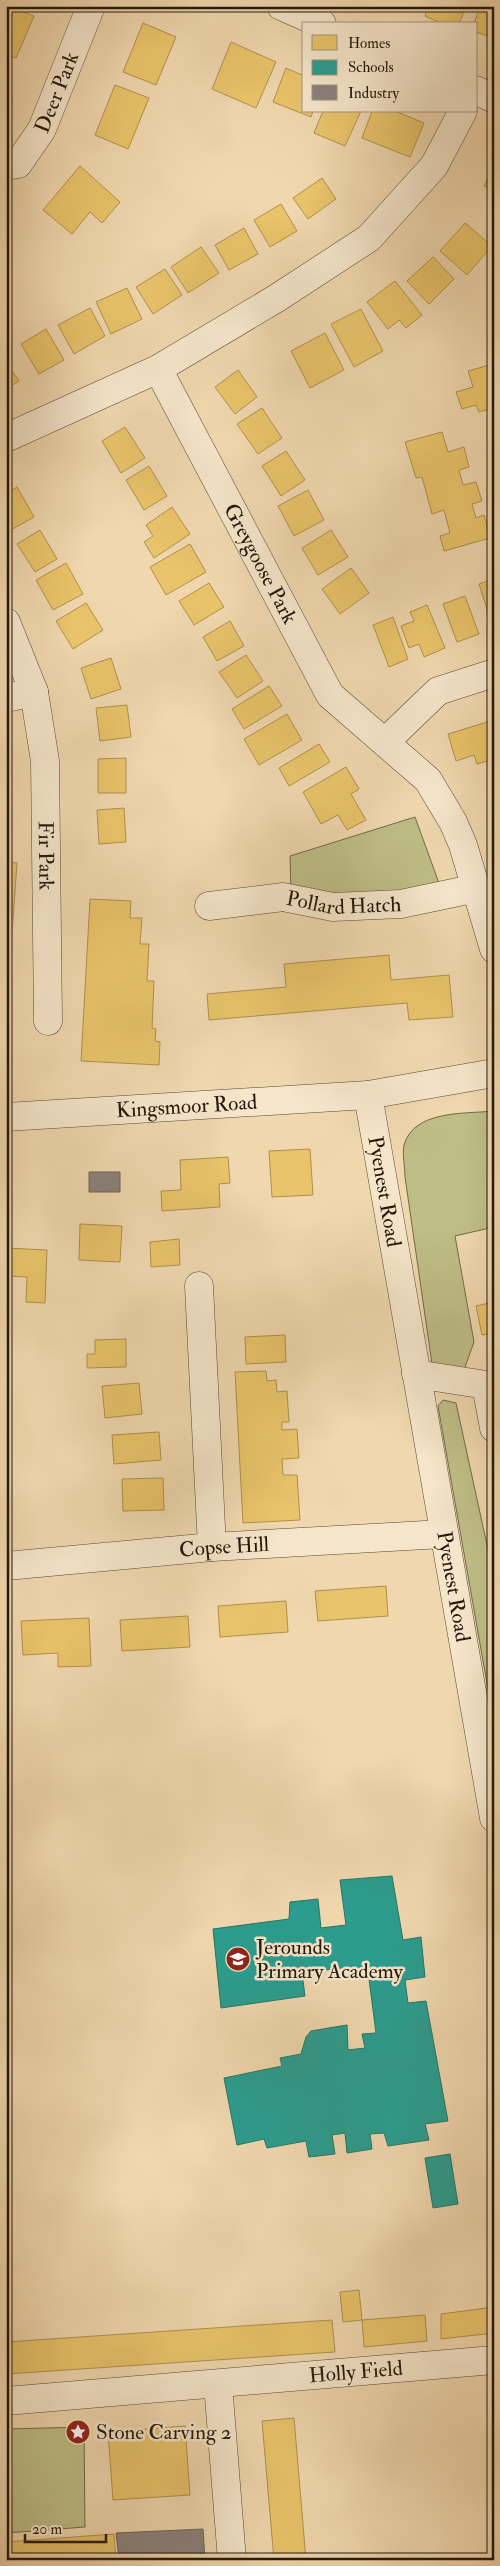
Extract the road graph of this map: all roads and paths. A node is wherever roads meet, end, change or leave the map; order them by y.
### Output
1 (91, 6) edge
2 (281, 6) edge
3 (317, 22) edge
4 (478, 91) edge
5 (494, 98) edge
6 (462, 112) edge
7 (6, 166) edge
8 (158, 369) junction
9 (6, 438) edge
10 (6, 622) edge
11 (494, 673) edge
12 (34, 692) junction
13 (6, 698) edge
14 (384, 742) junction
15 (477, 888) junction
16 (209, 906) dead end
17 (494, 949) edge
18 (48, 1021) dead end
19 (494, 1073) edge
20 (368, 1095) junction
21 (6, 1117) edge
22 (199, 1286) dead end
23 (416, 1374) junction
24 (494, 1428) edge
25 (443, 1534) junction
26 (212, 1547) junction
27 (6, 1566) edge
28 (493, 1805) edge
29 (494, 2360) edge
30 (218, 2384) junction
31 (6, 2401) edge
32 (232, 2560) edge

1 - 7 street, Deer Park
2 - 3 street
4 - 5 street
6 - 8 street
8 - 9 street
8 - 14 street, Greygoose Park
10 - 12 street, Fir Park
11 - 14 street
12 - 13 street
12 - 18 street, Fir Park
14 - 15 street, Greygoose Park
15 - 16 street, Pollard Hatch
15 - 17 street, Greygoose Park
19 - 20 street, Kingsmoor Road
20 - 21 street, Kingsmoor Road
20 - 23 street, Pyenest Road
22 - 26 street
23 - 24 street
23 - 25 street, Pyenest Road
25 - 26 street, Copse Hill
25 - 28 street, Pyenest Road
26 - 27 street, Copse Hill
29 - 30 street, Holly Field
30 - 31 street, Holly Field
30 - 32 street

